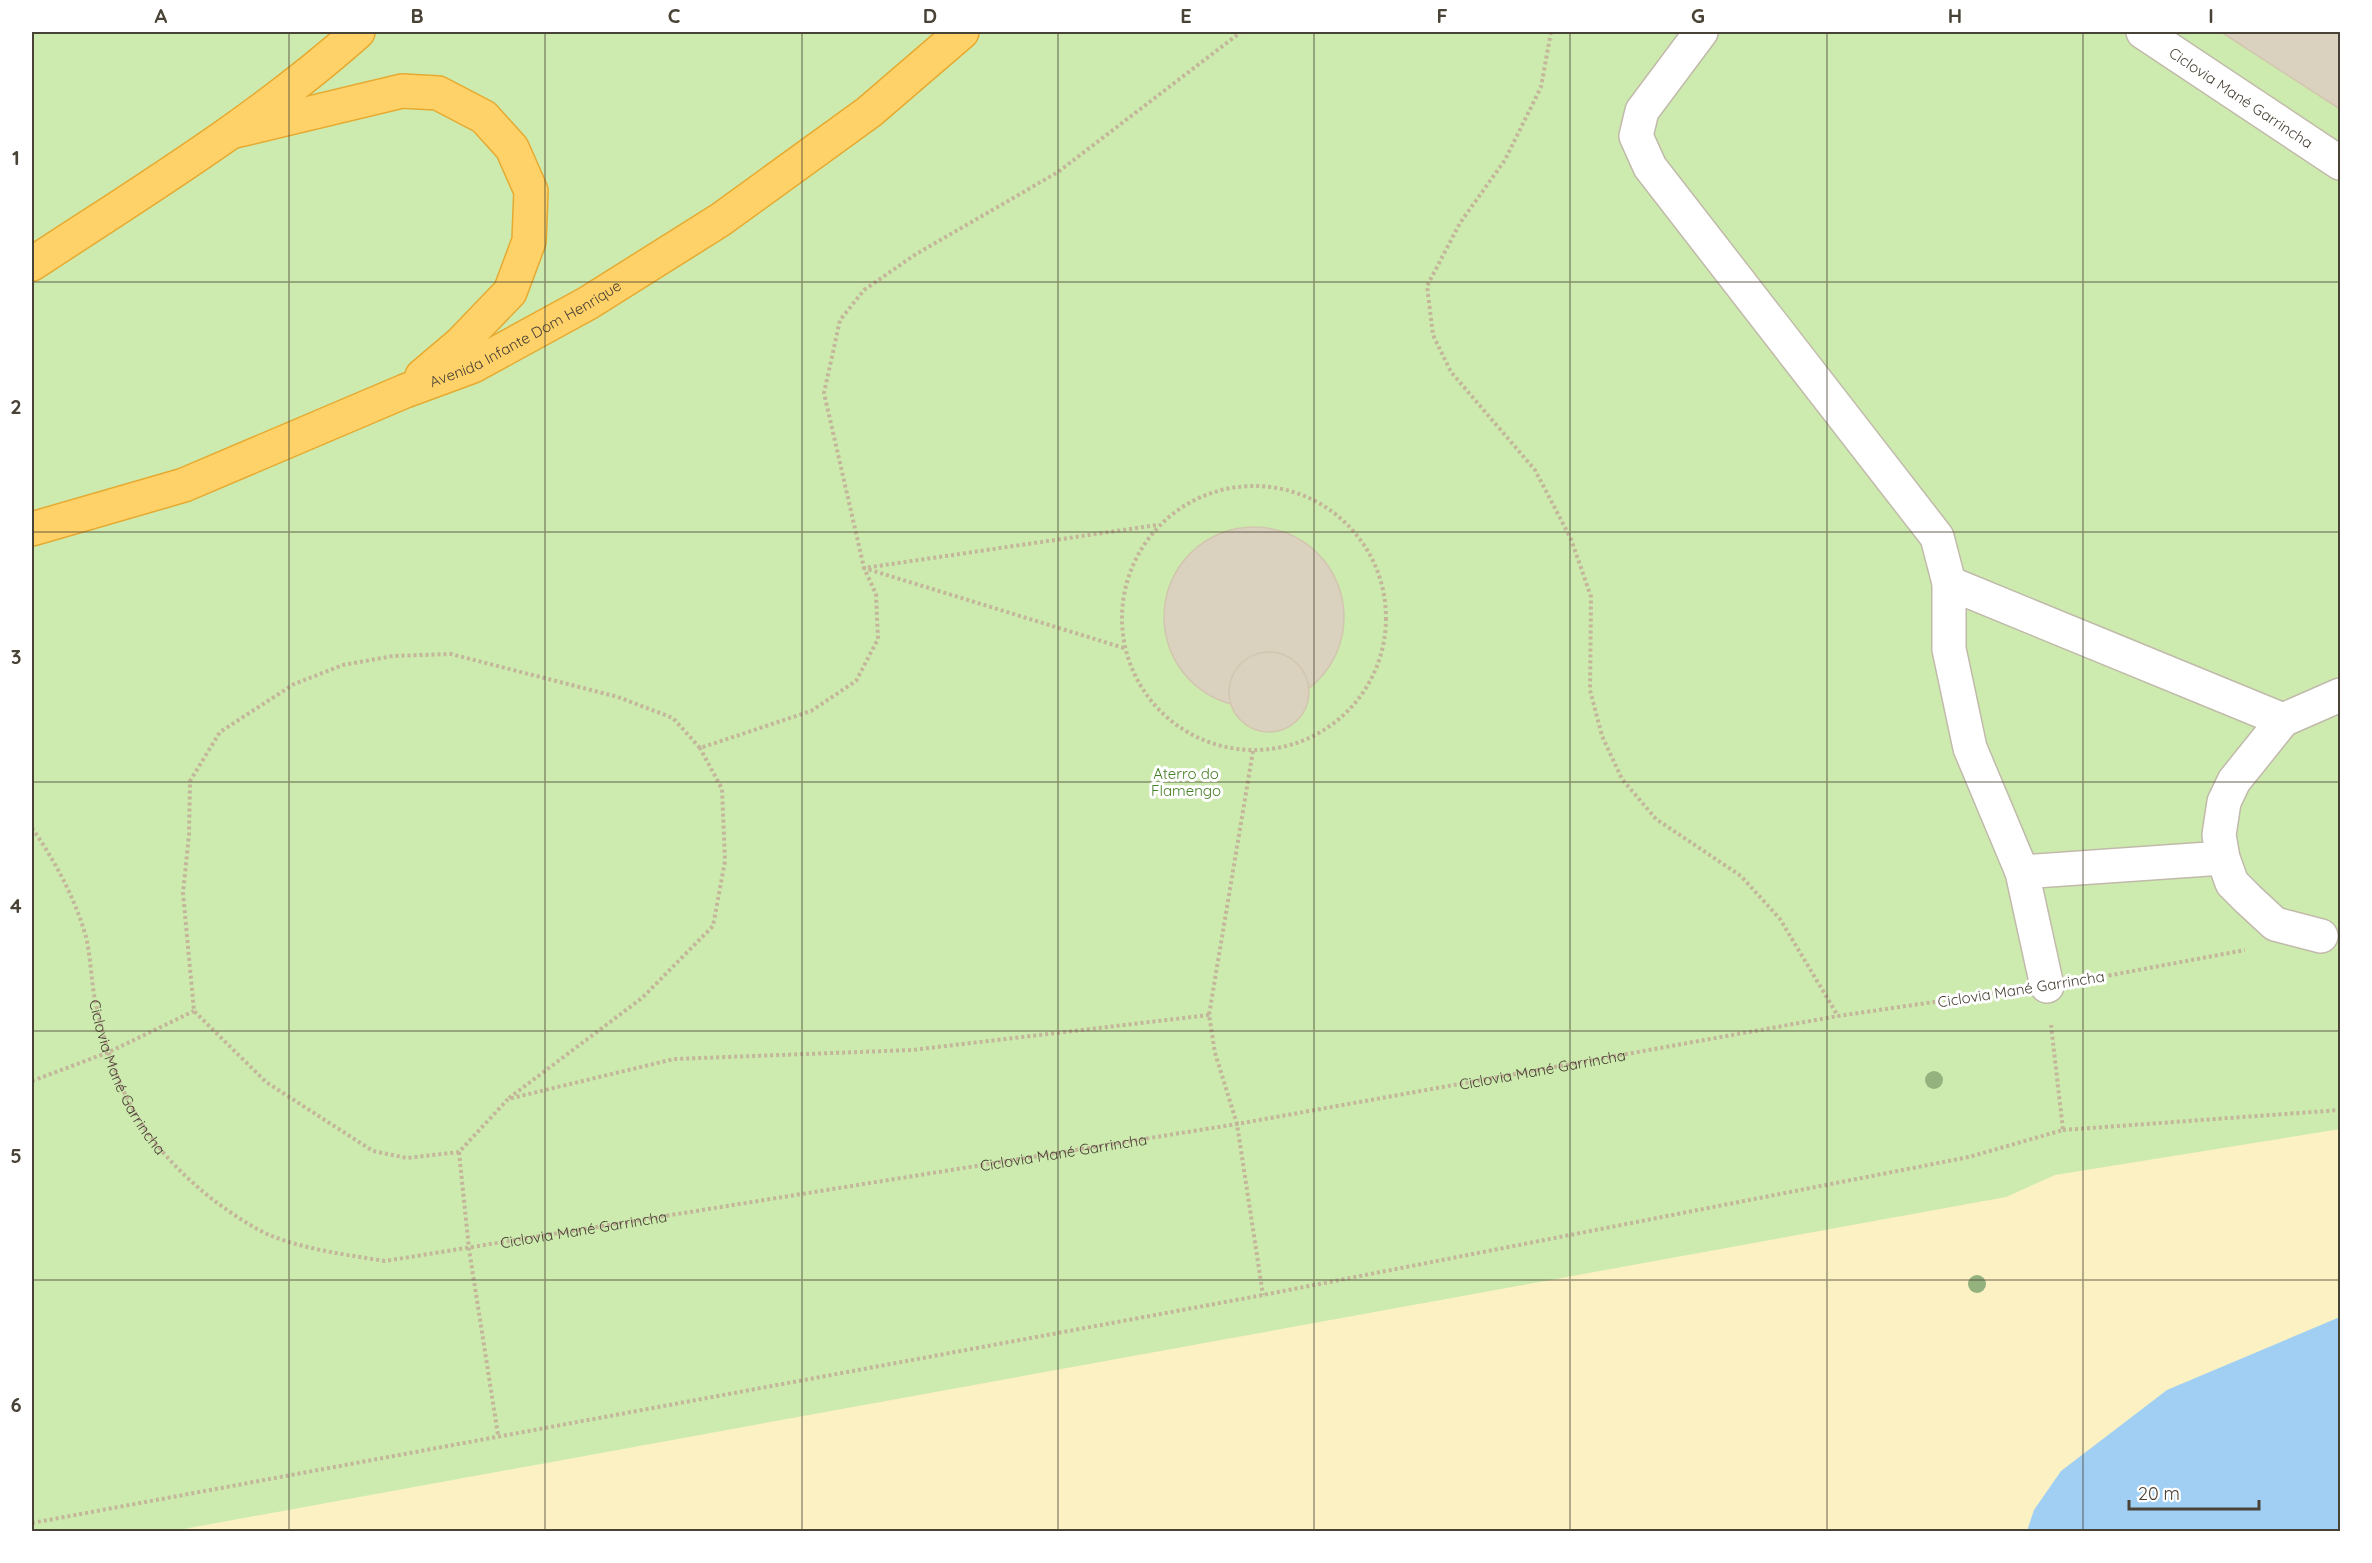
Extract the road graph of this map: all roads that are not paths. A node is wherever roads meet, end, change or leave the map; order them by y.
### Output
1 (358, 32) edge
2 (962, 32) edge
3 (1701, 32) edge
4 (2143, 32) edge
5 (235, 130) junction
6 (2340, 163) edge
7 (32, 264) edge
8 (405, 391) junction
9 (32, 529) edge
10 (1949, 583) junction
11 (2340, 696) edge
12 (2283, 720) junction
13 (2223, 858) junction
14 (2022, 872) junction
15 (2321, 936) dead end
16 (2047, 986) road end

1 - 5 highway
2 - 8 highway, Avenida Infante Dom Henrique
3 - 10 lane
4 - 6 lane, Ciclovia Mané Garrincha
5 - 7 highway
5 - 8 highway
8 - 9 highway, Avenida Infante Dom Henrique
10 - 12 lane
10 - 14 lane
11 - 12 lane
12 - 13 lane
13 - 14 lane
13 - 15 lane
14 - 16 lane

